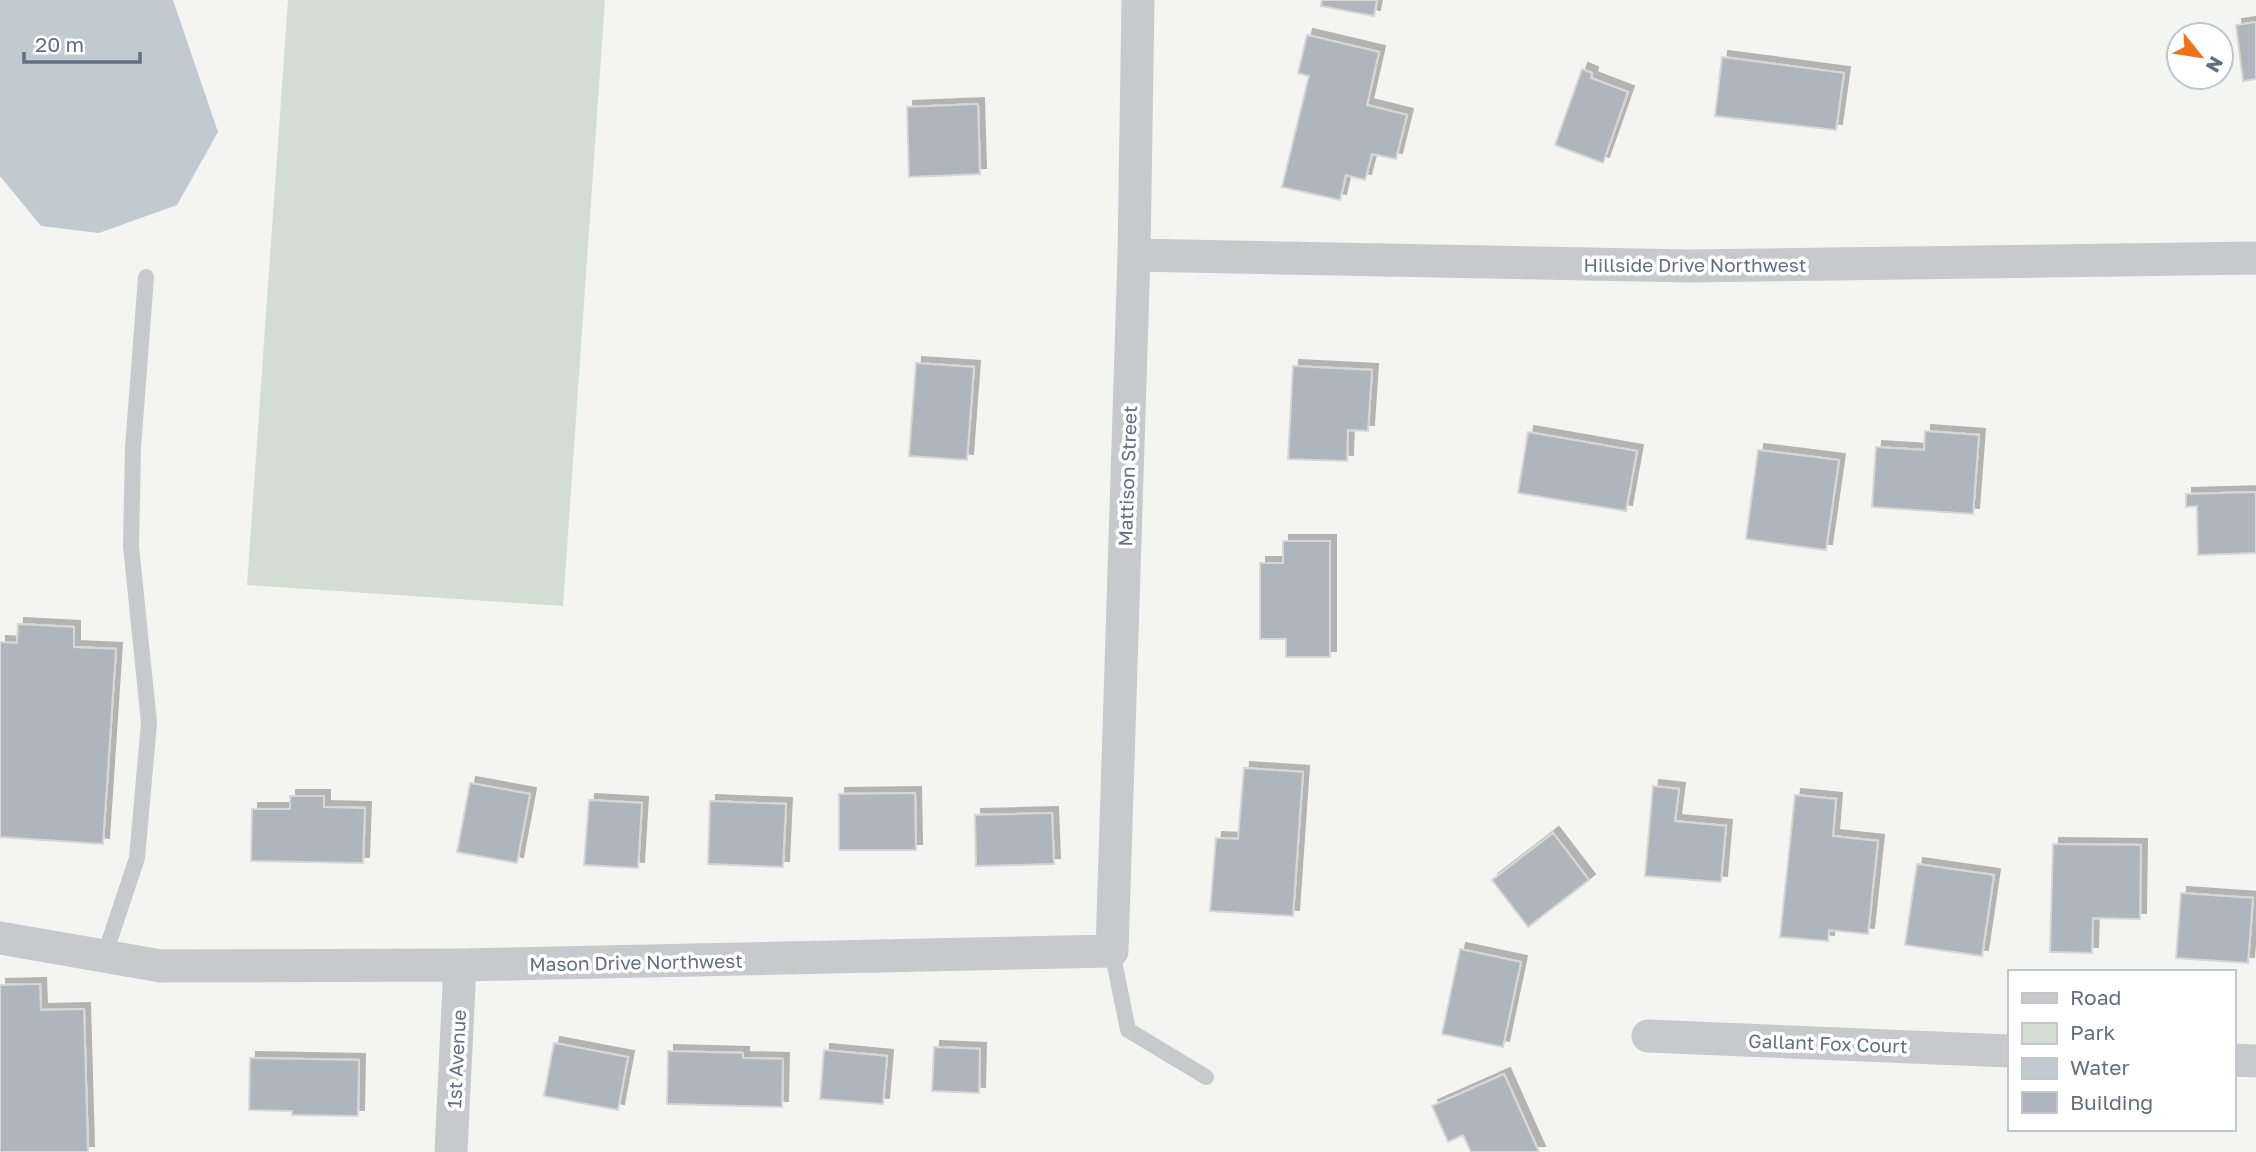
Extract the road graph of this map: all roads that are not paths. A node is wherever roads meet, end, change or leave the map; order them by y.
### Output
1 (1138, 0) edge
2 (1134, 255) junction
3 (2256, 258) edge
4 (146, 277) dead end
5 (29, 943) edge
6 (1112, 951) junction
7 (104, 957) junction
8 (460, 965) junction
9 (1648, 1036) dead end
10 (2008, 1051) edge
11 (2235, 1060) edge
12 (2256, 1061) edge
13 (1206, 1077) dead end
14 (451, 1152) edge

1 - 2 street, Mattison Street
2 - 3 street, Hillside Drive Northwest
2 - 6 street, Mattison Street
4 - 7 lane
5 - 7 street, Mason Drive Northwest
6 - 8 street, Mason Drive Northwest
6 - 13 lane
7 - 8 street, Mason Drive Northwest
8 - 14 street, 1st Avenue
9 - 10 street, Gallant Fox Court
11 - 12 street

